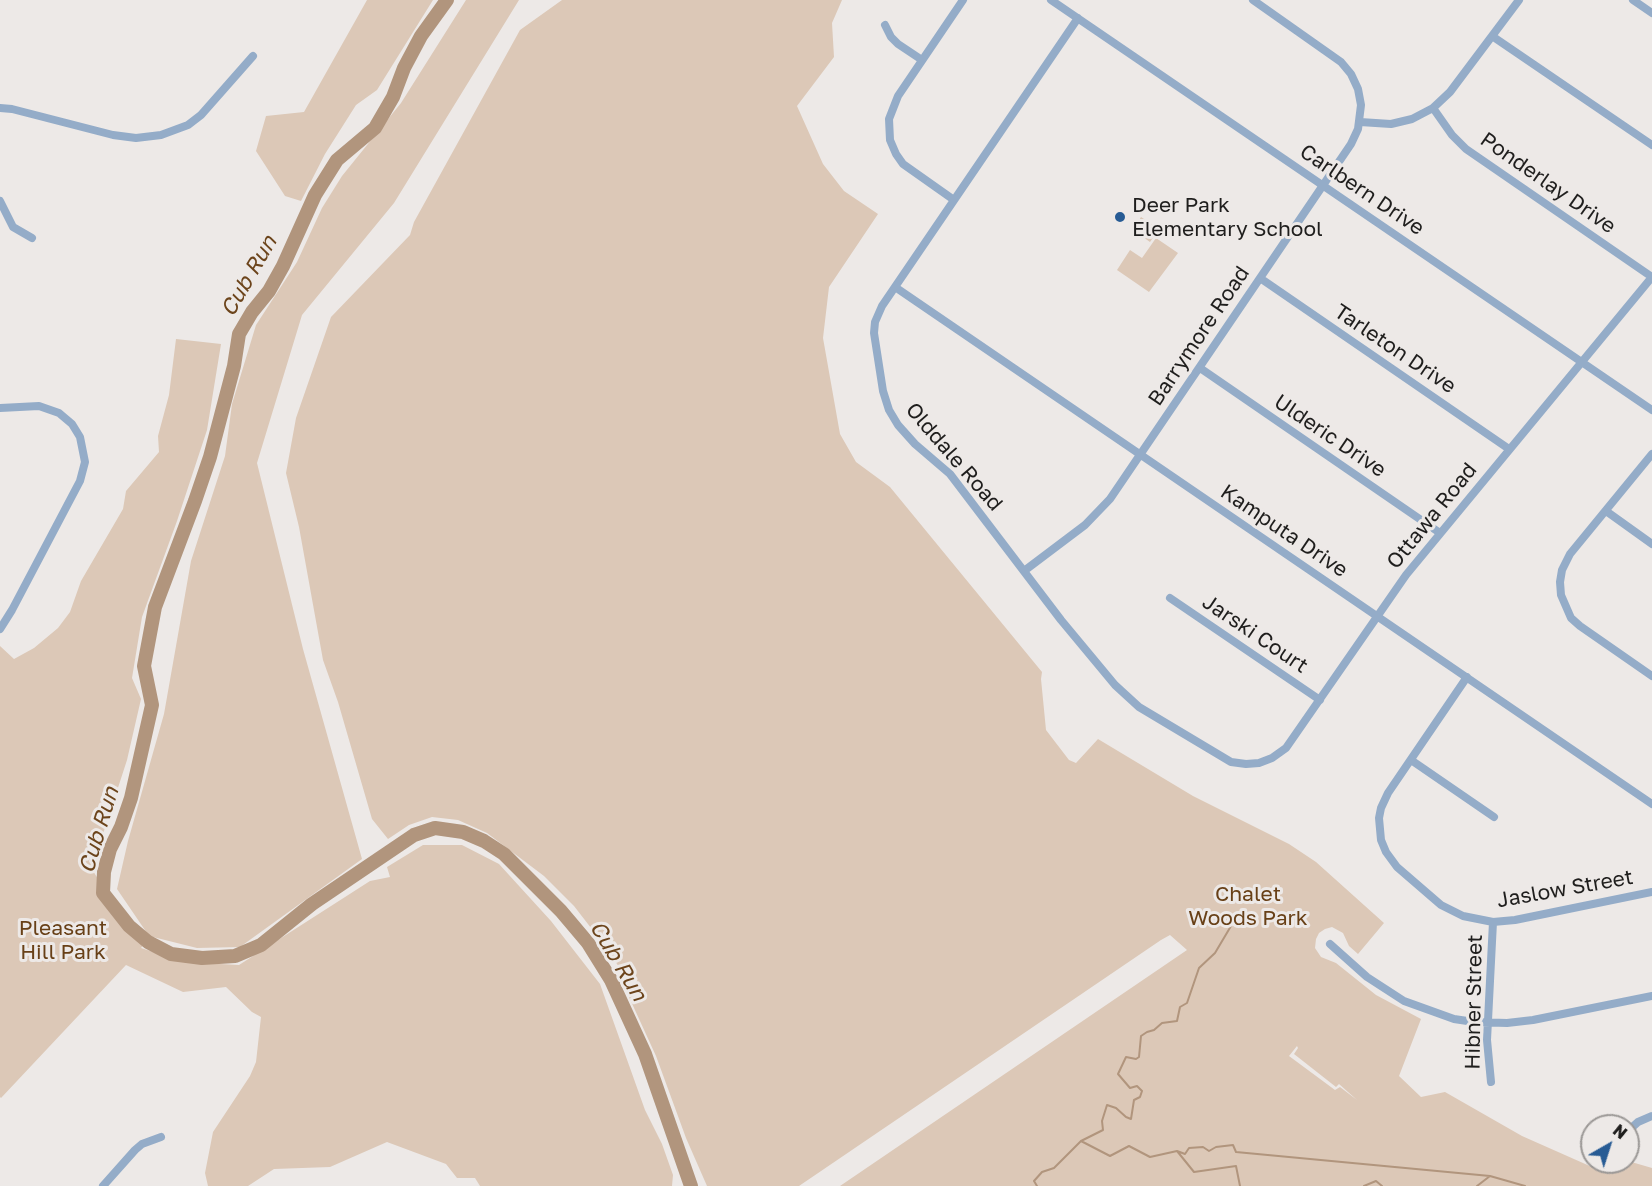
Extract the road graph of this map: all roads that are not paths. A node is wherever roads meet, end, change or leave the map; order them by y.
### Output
1 (963, 0) edge
2 (1051, 0) edge
3 (1253, 0) edge
4 (1519, 0) edge
5 (1633, 0) edge
6 (1652, 13) edge
7 (1078, 18) junction
8 (885, 25) dead end
9 (1492, 36) junction
10 (253, 56) dead end
11 (922, 60) junction
12 (0, 108) edge
13 (1433, 108) junction
14 (1360, 122) junction
15 (1652, 145) edge
16 (1323, 186) junction
17 (954, 200) junction
18 (0, 201) edge
19 (32, 238) dead end
20 (1652, 277) edge
21 (1260, 278) junction
22 (895, 287) junction
23 (1582, 362) junction
24 (1200, 368) junction
25 (0, 408) edge
26 (1652, 410) edge
27 (1509, 449) junction
28 (1652, 454) edge
29 (1140, 455) junction
30 (1606, 511) junction
31 (1440, 533) junction
32 (1652, 544) edge
33 (1024, 571) junction
34 (1170, 598) dead end
35 (1377, 616) junction
36 (0, 629) edge
37 (1652, 676) edge
38 (1467, 677) junction
39 (1320, 700) junction
40 (1411, 760) junction
41 (1239, 764) joint
42 (1652, 804) edge
43 (1494, 817) dead end
44 (1652, 892) edge
45 (1493, 922) junction
46 (1330, 944) dead end
47 (1652, 996) edge
48 (1488, 1023) junction
49 (1491, 1082) dead end
50 (160, 1137) dead end
51 (103, 1186) edge

1 - 11 street
2 - 7 street, Carlbern Drive
3 - 14 street, Barrymore Road
4 - 9 street
5 - 6 street
7 - 16 street, Carlbern Drive
7 - 17 street, Olddale Road
8 - 11 street
9 - 13 street
9 - 15 street
10 - 12 street
11 - 17 street
13 - 14 street
13 - 20 street, Ponderlay Drive
14 - 16 street, Barrymore Road
16 - 21 street, Barrymore Road
16 - 23 street, Carlbern Drive
17 - 22 street, Olddale Road
18 - 19 street
20 - 23 street, Ottawa Road
21 - 24 street, Barrymore Road
21 - 27 street, Tarleton Drive
22 - 29 street, Kamputa Drive
22 - 33 street, Olddale Road
23 - 26 street, Carlbern Drive
23 - 27 street, Ottawa Road
24 - 29 street, Barrymore Road
24 - 31 street, Ulderic Drive
25 - 36 street
27 - 31 street, Ottawa Road
28 - 30 street
29 - 33 street, Barrymore Road
29 - 35 street, Kamputa Drive
30 - 32 street
30 - 37 street
31 - 35 street, Ottawa Road
33 - 41 street, Olddale Road
34 - 39 street, Jarski Court
35 - 38 street, Kamputa Drive
35 - 39 street, Ottawa Road
38 - 40 street, Jaslow Street
38 - 42 street, Kamputa Drive
39 - 41 street, Ottawa Road
40 - 43 street
40 - 45 street, Jaslow Street
44 - 45 street, Jaslow Street
45 - 48 street, Hibner Street
46 - 48 street
47 - 48 street
48 - 49 street, Hibner Street
50 - 51 street

